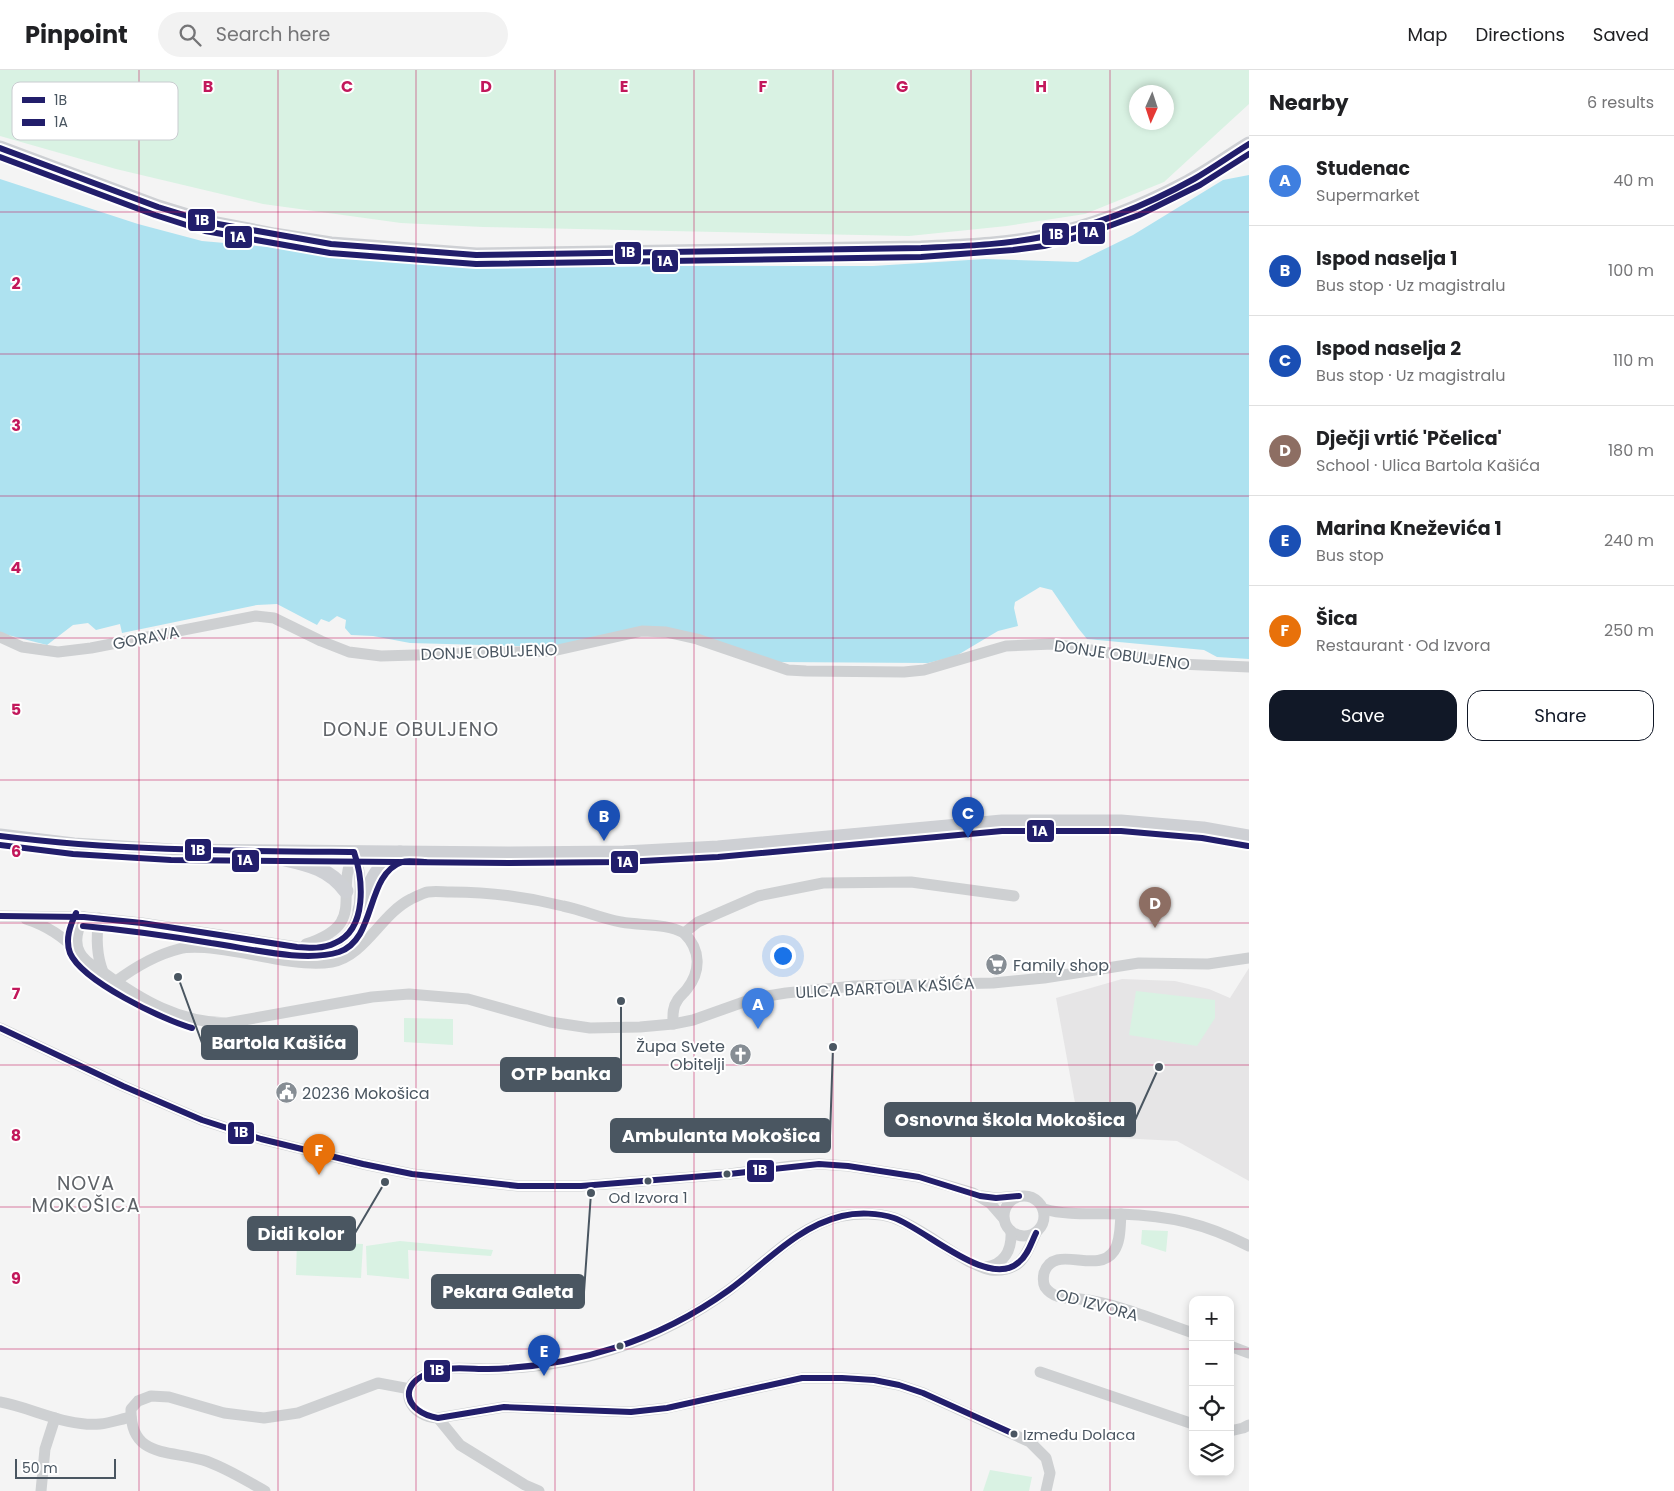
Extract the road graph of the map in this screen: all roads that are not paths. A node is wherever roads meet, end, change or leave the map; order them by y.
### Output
1 (1249, 144) edge
2 (0, 148) edge
3 (292, 627) joint
4 (0, 637) edge
5 (1249, 667) edge
6 (0, 836) edge
7 (1249, 837) edge
8 (243, 851) junction
9 (354, 852) junction
10 (400, 853) junction
11 (346, 891) junction
12 (1014, 896) dead end
13 (360, 910) junction
14 (0, 916) edge
15 (18, 916) junction
16 (84, 917) junction
17 (99, 918) junction
18 (684, 933) junction
19 (297, 947) junction
20 (80, 953) junction
21 (1249, 958) edge
22 (102, 972) junction
23 (115, 982) junction
24 (673, 1024) junction
25 (0, 1028) edge
26 (980, 1196) junction
27 (1019, 1196) junction
28 (1044, 1209) junction
29 (1070, 1213) junction
30 (1120, 1214) junction
31 (1004, 1219) junction
32 (1039, 1230) junction
33 (1011, 1231) junction
34 (1249, 1246) edge
35 (982, 1267) junction
36 (1189, 1332) edge
37 (1234, 1347) edge
38 (1249, 1353) edge
39 (1040, 1372) dead end
40 (410, 1389) junction
41 (0, 1402) edge
42 (55, 1418) junction
43 (131, 1418) junction
44 (438, 1418) junction
45 (1189, 1423) edge
46 (1249, 1425) edge
47 (1234, 1430) edge
48 (41, 1491) edge
49 (265, 1491) edge
50 (538, 1491) edge
51 (1046, 1491) edge

1 - 2 main road
3 - 4 street, GORAVA
3 - 5 street, DONJE OBULJENO
6 - 8 main road
7 - 10 main road
8 - 9 main road
8 - 11 main road
9 - 10 main road
9 - 11 street
9 - 13 street
10 - 13 main road
11 - 19 street
12 - 18 street
13 - 19 street
14 - 15 street
15 - 16 street
15 - 20 street, ULICA BARTOLA KAŠIĆA
16 - 17 street
16 - 20 street
17 - 19 street
17 - 22 street
18 - 23 street
18 - 24 street
20 - 22 street, ULICA BARTOLA KAŠIĆA
21 - 24 street, ULICA BARTOLA KAŠIĆA
22 - 23 street, ULICA BARTOLA KAŠIĆA
23 - 24 street, ULICA BARTOLA KAŠIĆA
25 - 26 street
26 - 27 street
26 - 31 street
27 - 28 street
27 - 31 street
28 - 29 street
28 - 32 street
29 - 30 street
29 - 32 street
30 - 34 street
30 - 36 street, OD IZVORA
31 - 33 street
32 - 33 street
32 - 35 street
33 - 35 street
35 - 40 street
37 - 38 street
39 - 45 street
40 - 43 street
40 - 44 street
41 - 42 street
42 - 43 street
42 - 48 street
43 - 49 street
44 - 50 street
44 - 51 street
46 - 47 street

